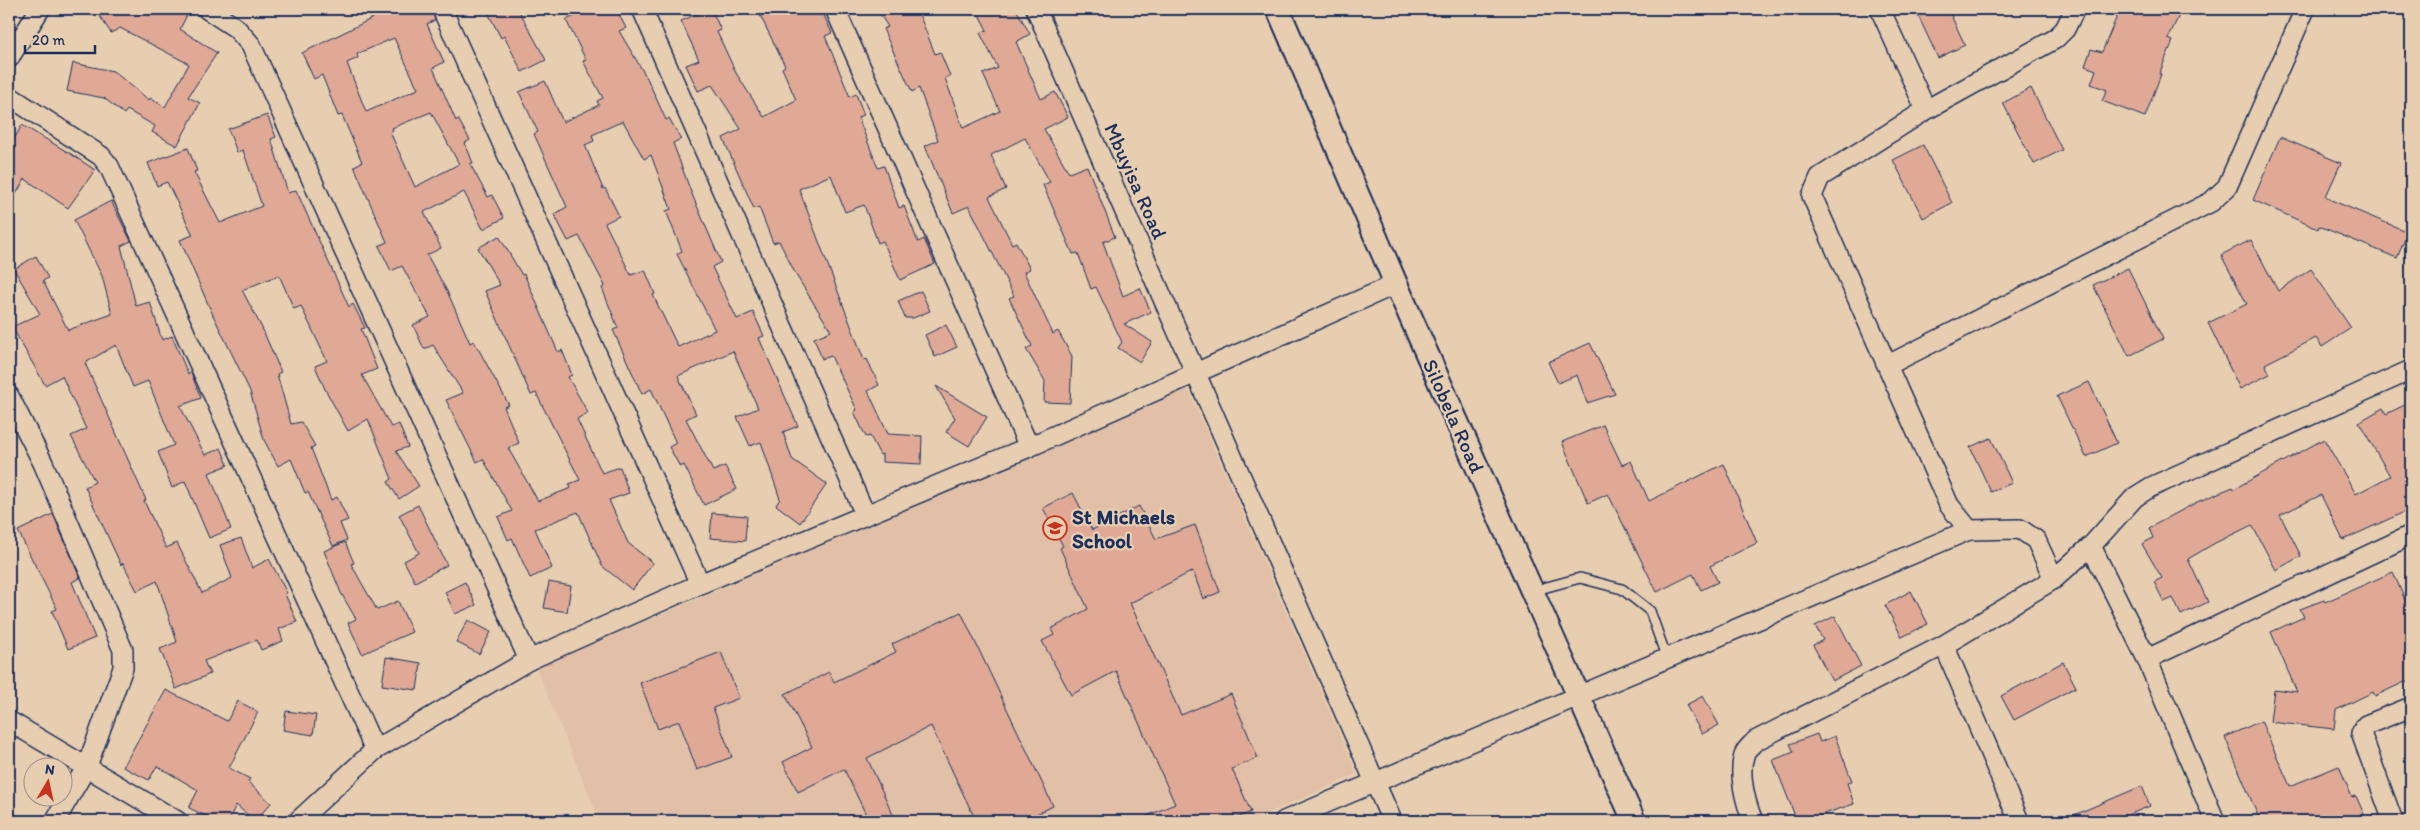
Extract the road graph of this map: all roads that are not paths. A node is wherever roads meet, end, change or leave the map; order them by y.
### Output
1 (40, 9) edge
2 (208, 9) edge
3 (442, 9) edge
4 (642, 9) edge
5 (836, 9) edge
6 (1036, 9) edge
7 (1278, 9) edge
8 (1880, 9) edge
9 (2075, 9) edge
10 (2305, 9) edge
11 (9, 58) edge
12 (9, 96) edge
13 (1926, 110) junction
14 (1396, 284) junction
15 (1888, 365) junction
16 (2411, 370) edge
17 (1196, 372) junction
18 (9, 396) edge
19 (1028, 447) junction
20 (865, 514) junction
21 (1969, 530) junction
22 (2411, 535) edge
23 (2091, 546) junction
24 (2054, 579) junction
25 (700, 584) junction
26 (1532, 591) junction
27 (1944, 645) junction
28 (1668, 659) junction
29 (2146, 659) junction
30 (529, 660) junction
31 (1579, 697) junction
32 (2411, 708) edge
33 (9, 721) edge
34 (375, 750) junction
35 (88, 766) junction
36 (1375, 781) junction
37 (55, 821) edge
38 (176, 821) edge
39 (298, 821) edge
40 (1284, 821) edge
41 (1392, 821) edge
42 (1634, 821) edge
43 (1753, 821) edge
44 (2019, 821) edge
45 (2215, 821) edge
46 (2393, 821) edge

1 - 11 street
2 - 30 street
3 - 25 street
4 - 20 street
5 - 19 street
6 - 17 street, Mbuyisa Road
7 - 14 street, Silobela Road
8 - 13 street
9 - 13 street
10 - 15 street
12 - 34 street
13 - 15 street
14 - 17 street
14 - 26 street, Silobela Road
15 - 21 street
16 - 23 street
17 - 19 street
17 - 36 street, Mbuyisa Road
18 - 35 street
19 - 20 street
20 - 25 street
21 - 24 street
21 - 28 street
22 - 29 street
23 - 24 street
23 - 29 street
24 - 27 street
25 - 30 street
26 - 28 lane
26 - 31 street, Silobela Road
27 - 43 street
27 - 44 street
28 - 31 street
29 - 45 street
30 - 34 street
31 - 36 street
31 - 42 street, Silobela Road
32 - 46 street
33 - 35 street
34 - 39 street
35 - 37 street
35 - 38 street
36 - 40 street
36 - 41 street, Mbuyisa Road

